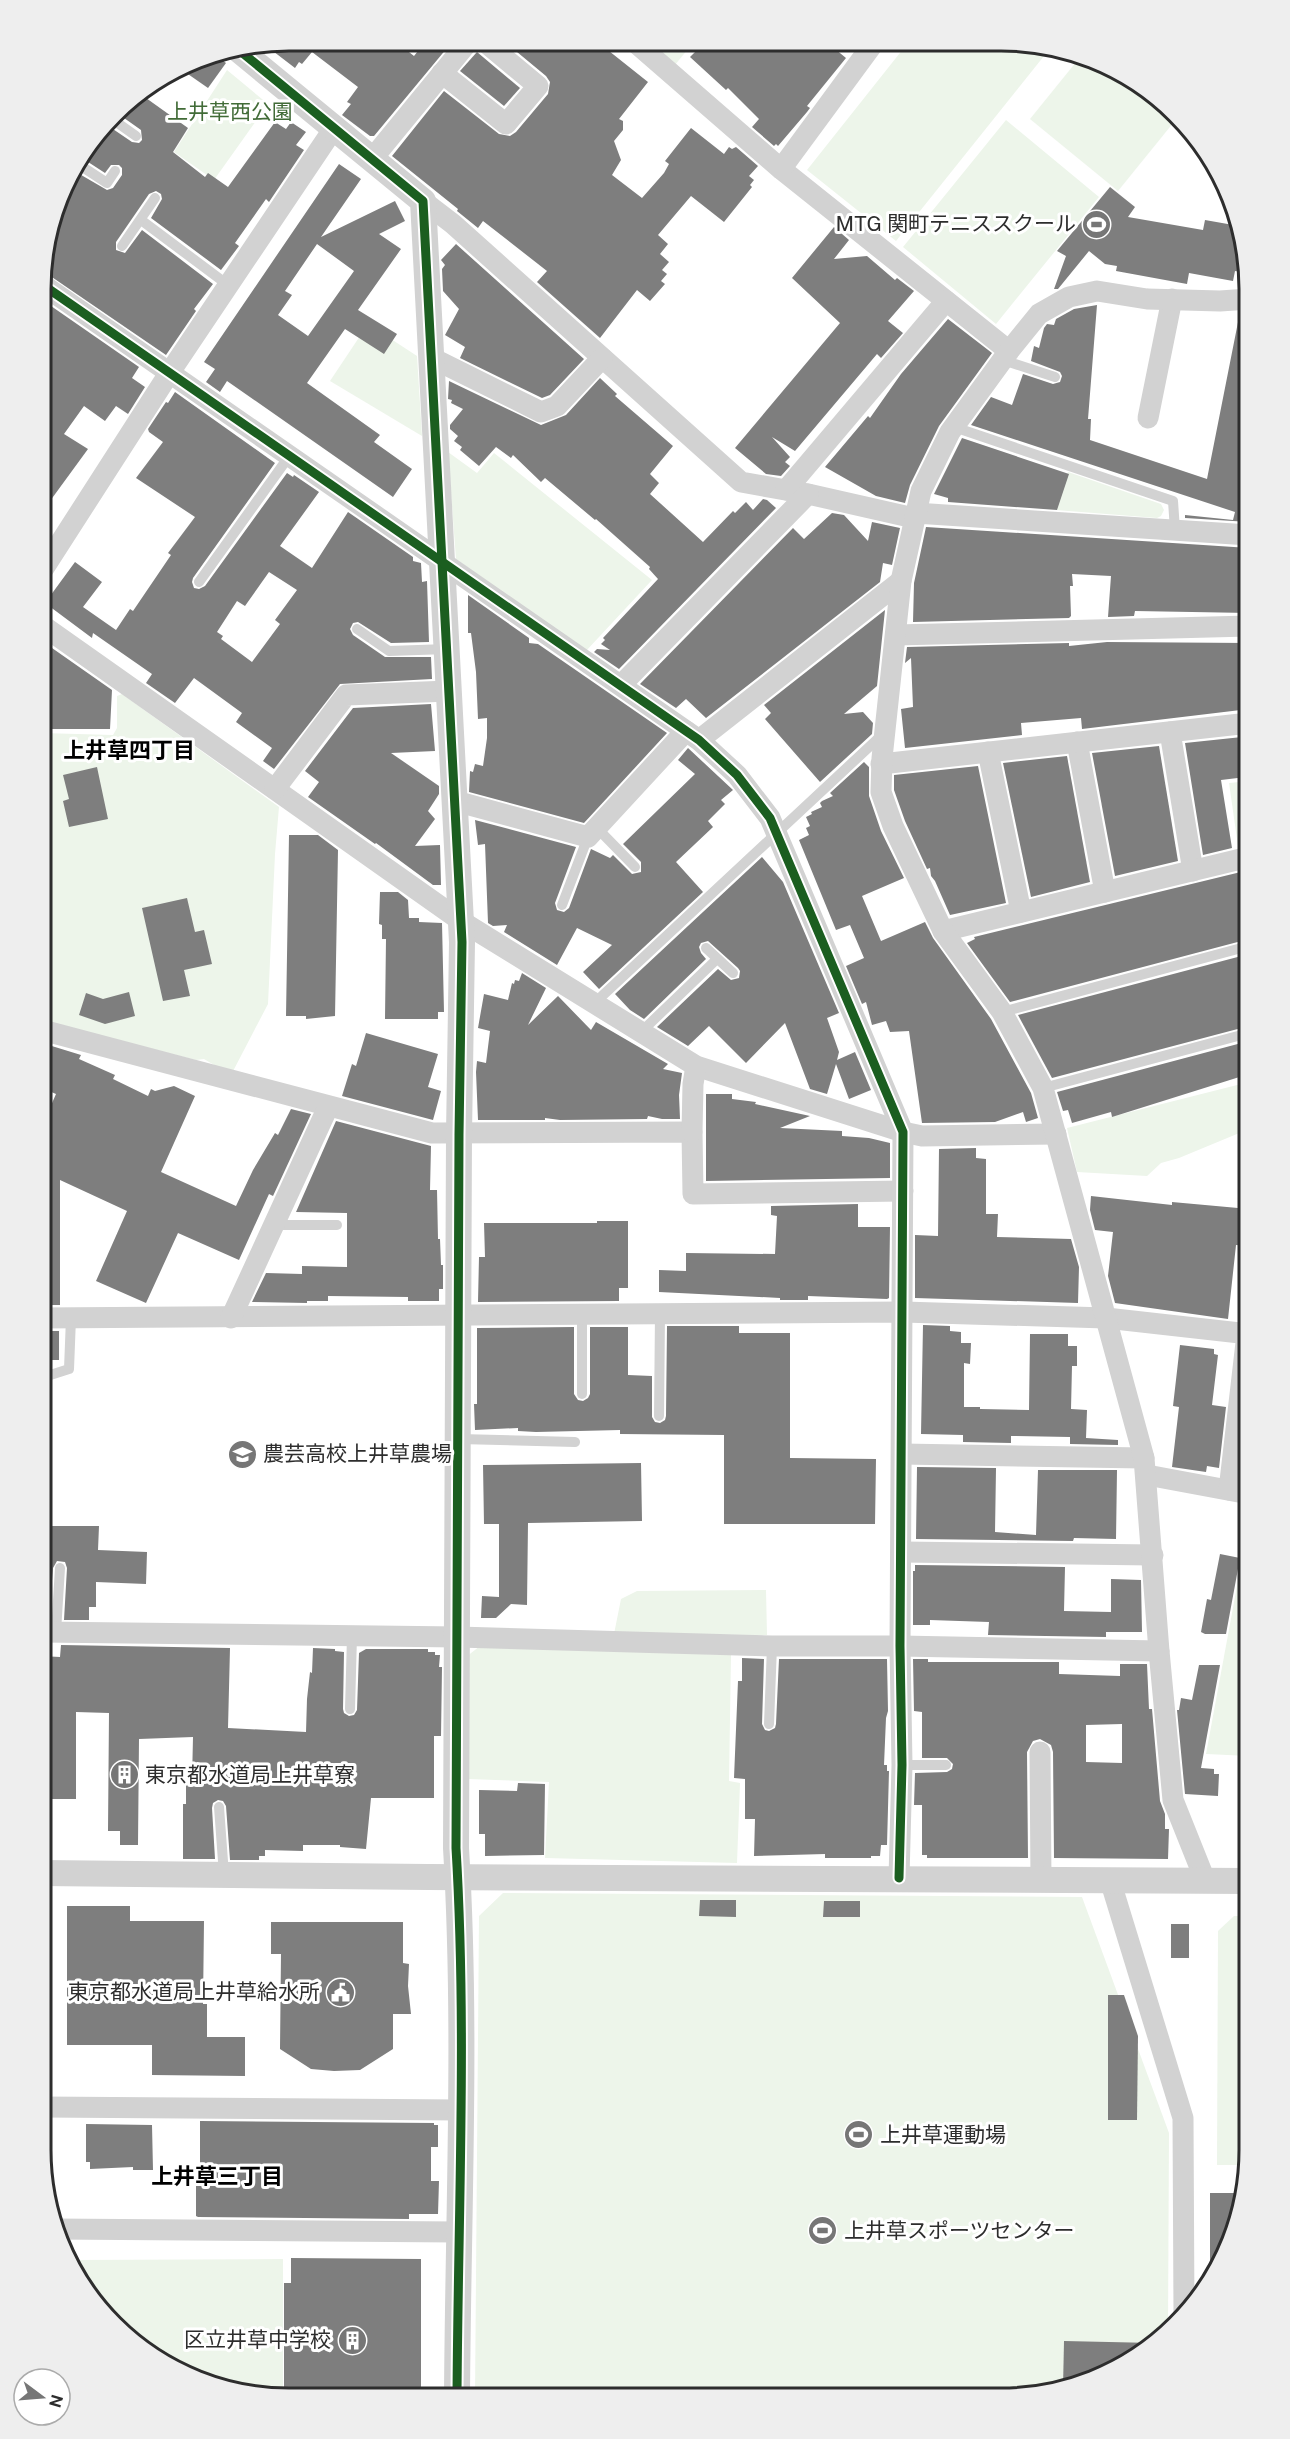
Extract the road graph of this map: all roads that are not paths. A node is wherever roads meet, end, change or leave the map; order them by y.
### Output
1 (460, 51) edge
2 (496, 51) edge
3 (645, 51) edge
4 (861, 51) edge
5 (246, 55) edge
6 (442, 73) junction
7 (118, 124) edge
8 (334, 128) junction
9 (136, 136) dead end
10 (372, 159) junction
11 (84, 168) edge
12 (781, 169) junction
13 (115, 171) dead end
14 (155, 198) dead end
15 (423, 201) junction
16 (141, 220) junction
17 (122, 246) dead end
18 (228, 285) junction
19 (51, 290) edge
20 (1172, 299) junction
21 (1239, 300) edge
22 (946, 301) junction
23 (1006, 356) junction
24 (430, 357) junction
25 (602, 358) junction
26 (170, 372) junction
27 (1055, 377) dead end
28 (1148, 418) dead end
29 (954, 427) junction
30 (290, 455) junction
31 (786, 490) junction
32 (807, 494) junction
33 (915, 515) junction
34 (1175, 530) junction
35 (1239, 534) edge
36 (51, 558) edge
37 (440, 560) junction
38 (901, 581) junction
39 (199, 582) dead end
40 (1239, 626) edge
41 (357, 629) dead end
42 (51, 631) edge
43 (896, 635) junction
44 (447, 649) junction
45 (621, 685) junction
46 (449, 691) junction
47 (1239, 724) edge
48 (1170, 732) junction
49 (885, 733) junction
50 (692, 736) junction
51 (1077, 742) junction
52 (988, 752) junction
53 (881, 764) junction
54 (275, 789) junction
55 (455, 801) junction
56 (592, 832) junction
57 (776, 833) junction
58 (1239, 860) edge
59 (635, 867) dead end
60 (1193, 871) junction
61 (1105, 892) junction
62 (562, 905) dead end
63 (1021, 912) junction
64 (461, 921) junction
65 (943, 931) junction
66 (706, 948) dead end
67 (1239, 949) edge
68 (717, 959) junction
69 (733, 973) dead end
70 (597, 1006) junction
71 (1002, 1012) junction
72 (51, 1032) edge
73 (640, 1033) junction
74 (1239, 1036) edge
75 (696, 1066) junction
76 (1043, 1088) junction
77 (328, 1107) junction
78 (692, 1132) junction
79 (903, 1132) junction
80 (1056, 1134) junction
81 (459, 1135) junction
82 (903, 1191) junction
83 (274, 1225) junction
84 (337, 1225) dead end
85 (903, 1312) junction
86 (582, 1313) junction
87 (660, 1313) junction
88 (459, 1314) junction
89 (51, 1318) edge
90 (70, 1318) junction
91 (231, 1318) junction
92 (1106, 1318) junction
93 (1239, 1333) edge
94 (51, 1375) edge
95 (582, 1394) dead end
96 (659, 1416) dead end
97 (459, 1439) junction
98 (575, 1442) dead end
99 (902, 1454) junction
100 (1145, 1466) junction
101 (1239, 1492) edge
102 (902, 1552) junction
103 (1153, 1554) junction
104 (60, 1568) dead end
105 (51, 1616) edge
106 (51, 1632) edge
107 (352, 1636) junction
108 (458, 1637) junction
109 (772, 1646) junction
110 (900, 1646) junction
111 (1159, 1651) junction
112 (350, 1708) dead end
113 (769, 1724) dead end
114 (1040, 1752) dead end
115 (902, 1765) junction
116 (946, 1766) dead end
117 (219, 1807) dead end
118 (51, 1873) edge
119 (224, 1875) junction
120 (458, 1877) junction
121 (899, 1878) junction
122 (1041, 1880) junction
123 (1110, 1880) junction
124 (1205, 1880) junction
125 (1239, 1881) edge
126 (51, 2107) edge
127 (460, 2110) junction
128 (65, 2229) edge
129 (458, 2232) junction
130 (1184, 2302) edge
131 (457, 2388) edge

1 - 6 street
2 - 6 street
3 - 12 street
4 - 12 street
5 - 8 street
6 - 10 street
7 - 9 lane
8 - 10 street
8 - 18 street
10 - 15 street
11 - 13 lane
12 - 22 street
14 - 16 lane
15 - 24 street
15 - 25 street
16 - 17 lane
16 - 18 lane
18 - 26 street
19 - 26 street
20 - 21 street
20 - 23 street
20 - 28 street
22 - 23 street
22 - 31 street
23 - 27 lane
23 - 29 street
24 - 25 street
24 - 37 street
25 - 31 street
26 - 30 street
26 - 36 street
29 - 33 street
29 - 34 lane
30 - 37 street
30 - 39 lane
31 - 32 street
32 - 33 street
32 - 45 street
33 - 34 street
33 - 38 street
34 - 35 street
37 - 44 street
37 - 45 street
38 - 43 street
38 - 50 street
40 - 43 street
41 - 44 lane
42 - 54 street
43 - 49 street
44 - 46 street
45 - 50 street
46 - 54 street
46 - 55 street
47 - 48 street
48 - 51 street
48 - 60 street
49 - 53 street
49 - 57 lane
50 - 56 street
50 - 57 street
51 - 52 street
51 - 61 street
52 - 53 street
52 - 63 street
53 - 65 street
54 - 64 street
55 - 56 street
55 - 64 street
56 - 59 lane
56 - 62 lane
57 - 70 lane
57 - 79 street
58 - 60 street
60 - 61 street
61 - 63 street
63 - 65 street
64 - 70 street
64 - 81 street
65 - 71 street
66 - 68 lane
67 - 71 lane
68 - 69 lane
68 - 73 lane
70 - 73 street
71 - 76 street
72 - 77 street
73 - 75 street
74 - 76 lane
75 - 78 street
75 - 79 street
76 - 80 street
77 - 81 street
77 - 83 street
78 - 81 street
78 - 82 street
79 - 80 street
79 - 82 street
80 - 92 street
81 - 88 street
82 - 85 street
83 - 84 lane
83 - 91 street
85 - 87 street
85 - 92 street
85 - 99 street
86 - 87 street
86 - 88 street
86 - 95 lane
87 - 96 lane
88 - 91 street
88 - 97 street
89 - 90 street
90 - 91 street
90 - 94 lane
92 - 93 street
92 - 100 street
97 - 98 lane
97 - 108 street
99 - 100 street
99 - 102 street
100 - 101 street
100 - 103 street
102 - 103 street
102 - 110 street
103 - 111 street
104 - 105 lane
106 - 107 street
107 - 108 street
107 - 112 lane
108 - 109 street
108 - 120 street
109 - 110 street
109 - 113 lane
110 - 111 street
110 - 115 street
111 - 124 street
114 - 122 street
115 - 116 lane
115 - 121 street
117 - 119 lane
118 - 119 street
119 - 120 street
120 - 121 street
120 - 127 street
121 - 122 street
122 - 123 street
123 - 124 street
123 - 130 street
124 - 125 street
126 - 127 street
127 - 129 street
128 - 129 street
129 - 131 street

